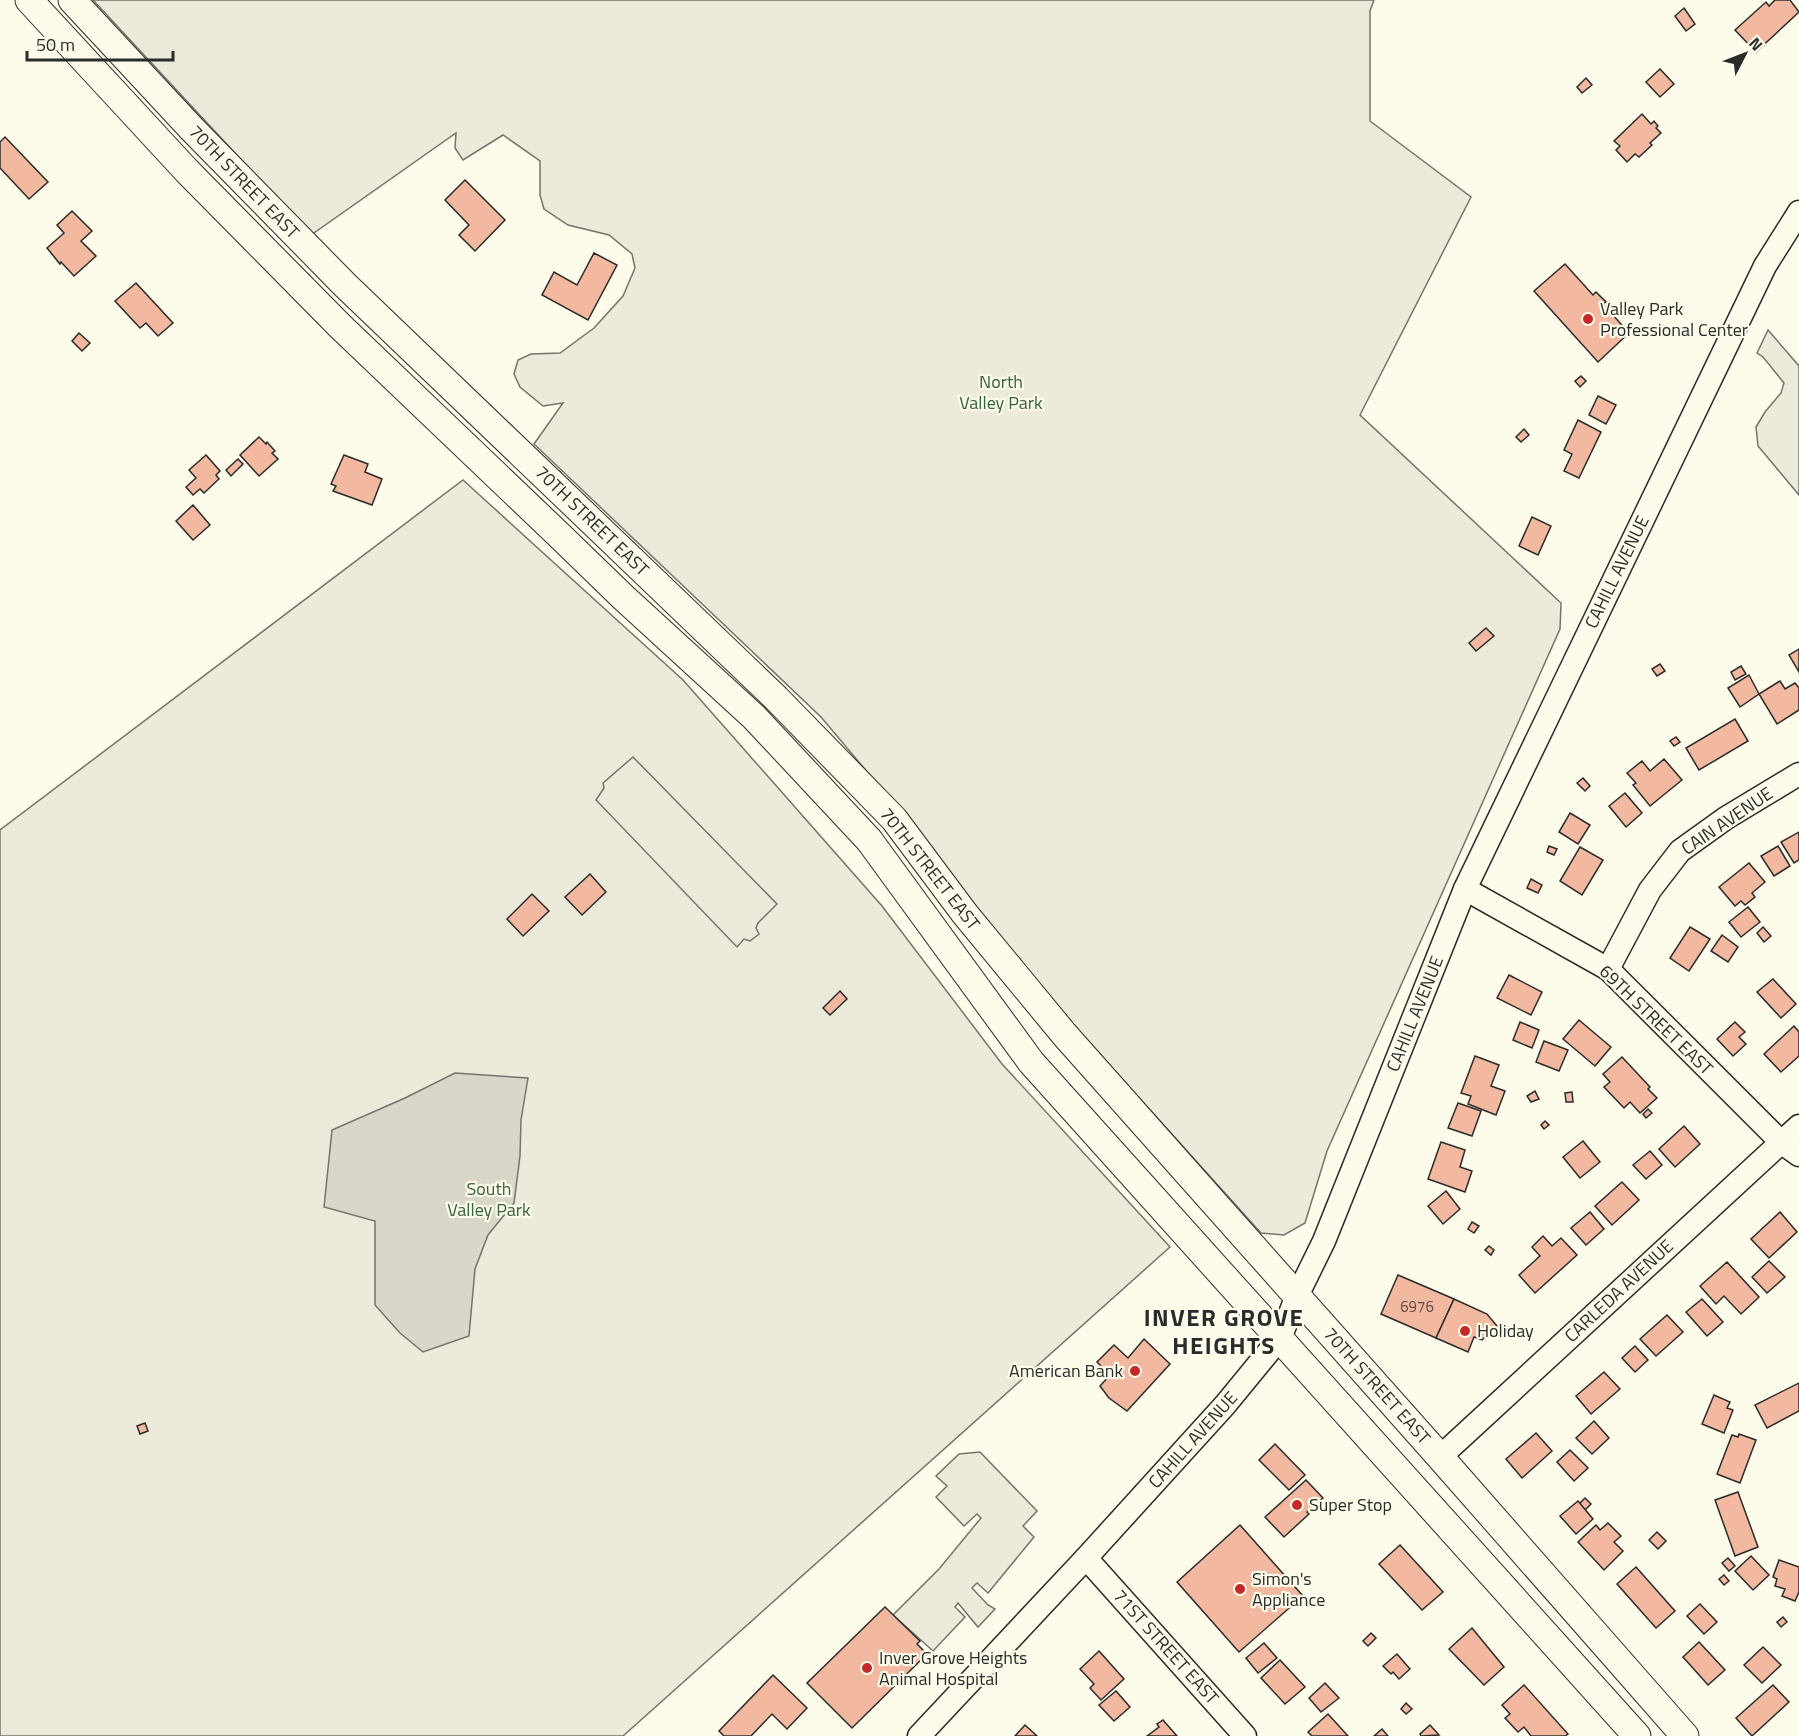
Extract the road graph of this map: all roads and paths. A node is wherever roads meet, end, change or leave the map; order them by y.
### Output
1 (29, 0) edge
2 (72, 0) edge
3 (1799, 212) edge
4 (1799, 774) edge
5 (1465, 889) junction
6 (1608, 969) junction
7 (1799, 1126) edge
8 (1781, 1142) junction
9 (1799, 1155) edge
10 (1297, 1296) junction
11 (1280, 1338) junction
12 (1440, 1457) junction
13 (1086, 1558) junction
14 (919, 1736) edge
15 (1245, 1736) edge
16 (1637, 1736) edge
17 (1685, 1736) edge

1 - 11 main road, 70TH STREET EAST
2 - 10 main road, 70TH STREET EAST
3 - 5 street, CAHILL AVENUE
4 - 6 street, CAIN AVENUE
5 - 6 street, 69TH STREET EAST
5 - 10 street, CAHILL AVENUE
6 - 8 street, 69TH STREET EAST
7 - 8 street, CARLEDA AVENUE
8 - 9 street, 69TH STREET EAST
8 - 12 street, CARLEDA AVENUE
10 - 11 street, CAHILL AVENUE
10 - 12 main road, 70TH STREET EAST
11 - 13 street, CAHILL AVENUE
11 - 16 main road, 70TH STREET EAST
12 - 17 main road, 70TH STREET EAST
13 - 14 street, CAHILL AVENUE
13 - 15 street, 71ST STREET EAST

